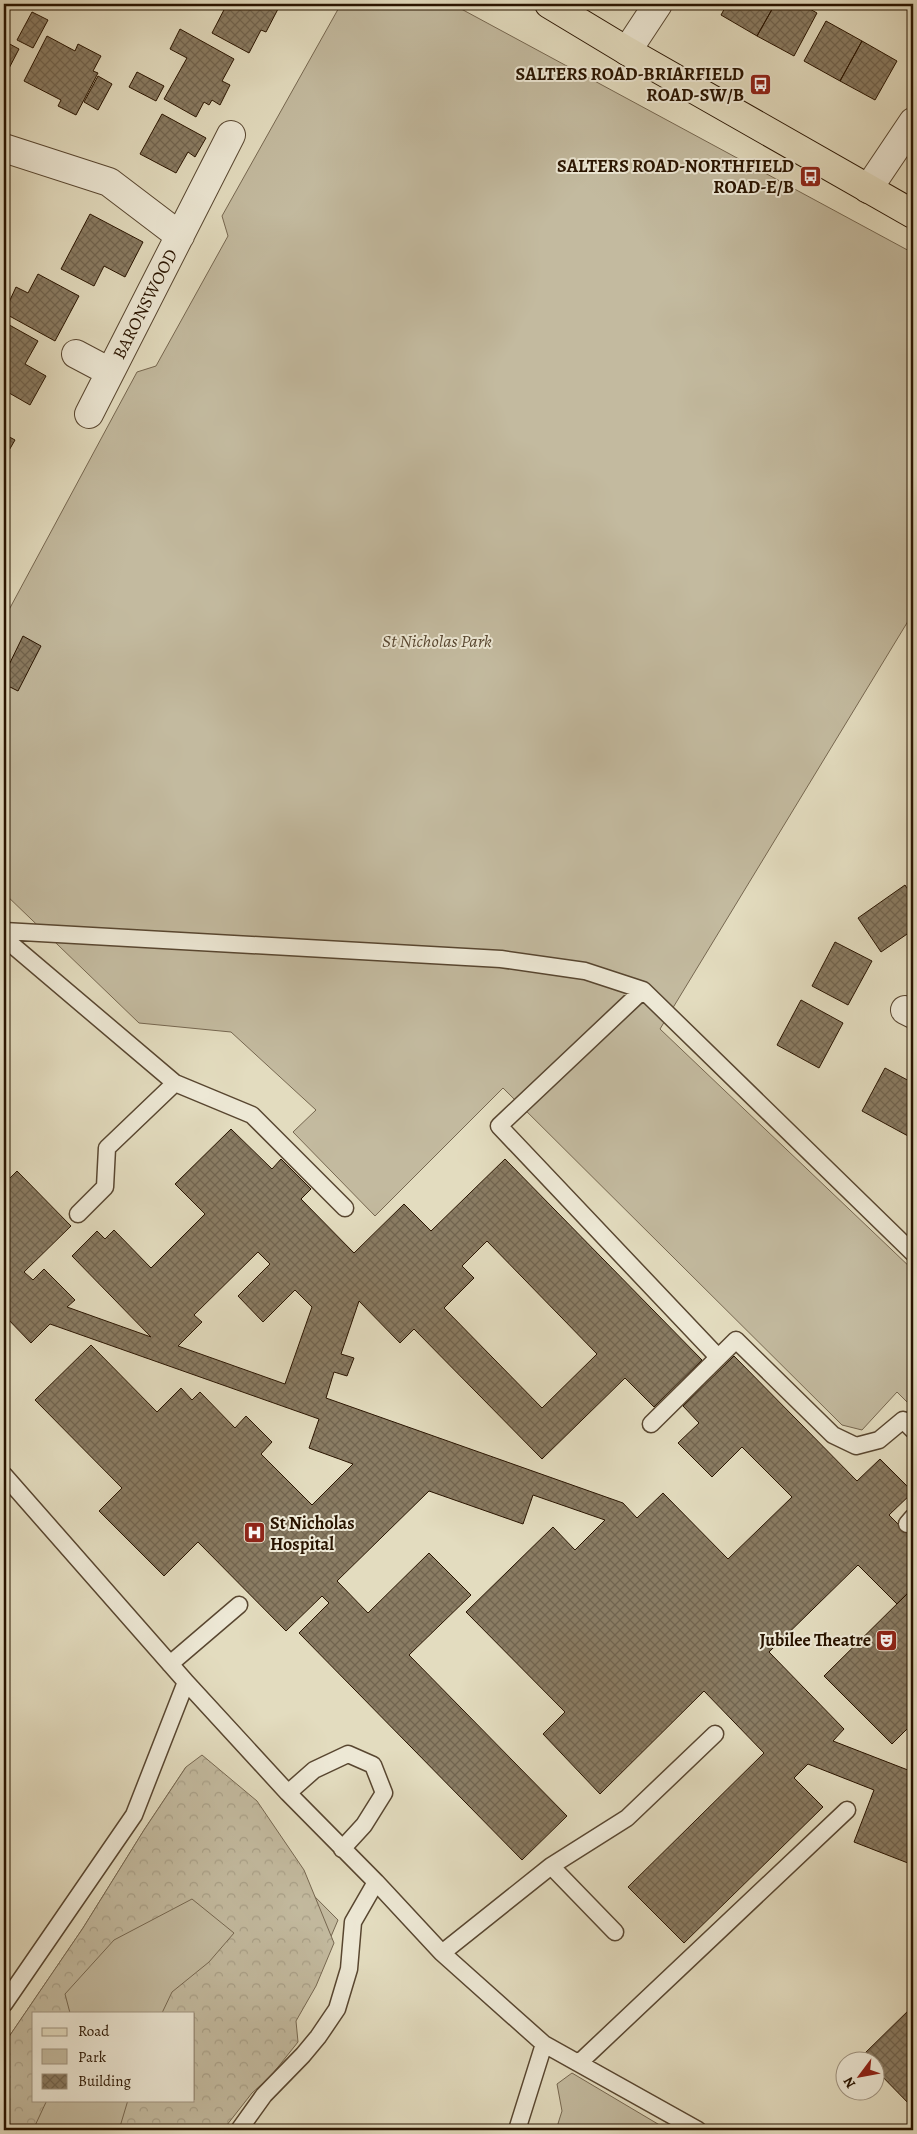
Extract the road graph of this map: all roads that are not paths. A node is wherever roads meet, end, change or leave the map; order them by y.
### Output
1 (549, 4) edge
2 (658, 4) edge
3 (627, 52) junction
4 (913, 122) edge
5 (232, 135) dead end
6 (4, 148) edge
7 (868, 189) junction
8 (913, 214) edge
9 (180, 236) junction
10 (76, 354) dead end
11 (110, 372) junction
12 (89, 414) dead end
13 (4, 931) edge
14 (4, 938) edge
15 (643, 990) junction
16 (175, 1082) junction
17 (345, 1208) dead end
18 (78, 1214) dead end
19 (913, 1253) edge
20 (718, 1357) junction
21 (651, 1424) dead end
22 (913, 1430) edge
23 (4, 1475) edge
24 (239, 1604) dead end
25 (170, 1664) junction
26 (186, 1682) junction
27 (714, 1734) dead end
28 (288, 1794) junction
29 (847, 1810) dead end
30 (342, 1849) junction
31 (551, 1866) junction
32 (376, 1882) junction
33 (615, 1932) dead end
34 (442, 1953) junction
35 (4, 2004) edge
36 (544, 2044) junction
37 (579, 2064) junction
38 (239, 2130) edge
39 (517, 2130) edge
40 (698, 2130) edge

1 - 3 main road
2 - 3 street
3 - 7 main road
4 - 7 street
5 - 9 street, BARONSWOOD
6 - 9 street, BARONSWOOD
7 - 8 main road
9 - 11 street, BARONSWOOD
10 - 11 street, BARONSWOOD
11 - 12 street, BARONSWOOD
13 - 15 lane
14 - 16 lane
15 - 19 lane
15 - 20 lane
16 - 17 lane
16 - 18 lane
20 - 21 lane
20 - 22 lane
23 - 25 lane
24 - 25 lane
25 - 26 lane
26 - 28 lane
26 - 35 lane
27 - 31 lane
28 - 30 lane
28 - 30 lane
29 - 37 lane
30 - 32 lane
31 - 33 lane
31 - 34 lane
32 - 34 lane
32 - 38 lane
34 - 36 lane
36 - 37 lane
36 - 39 lane
37 - 40 lane

